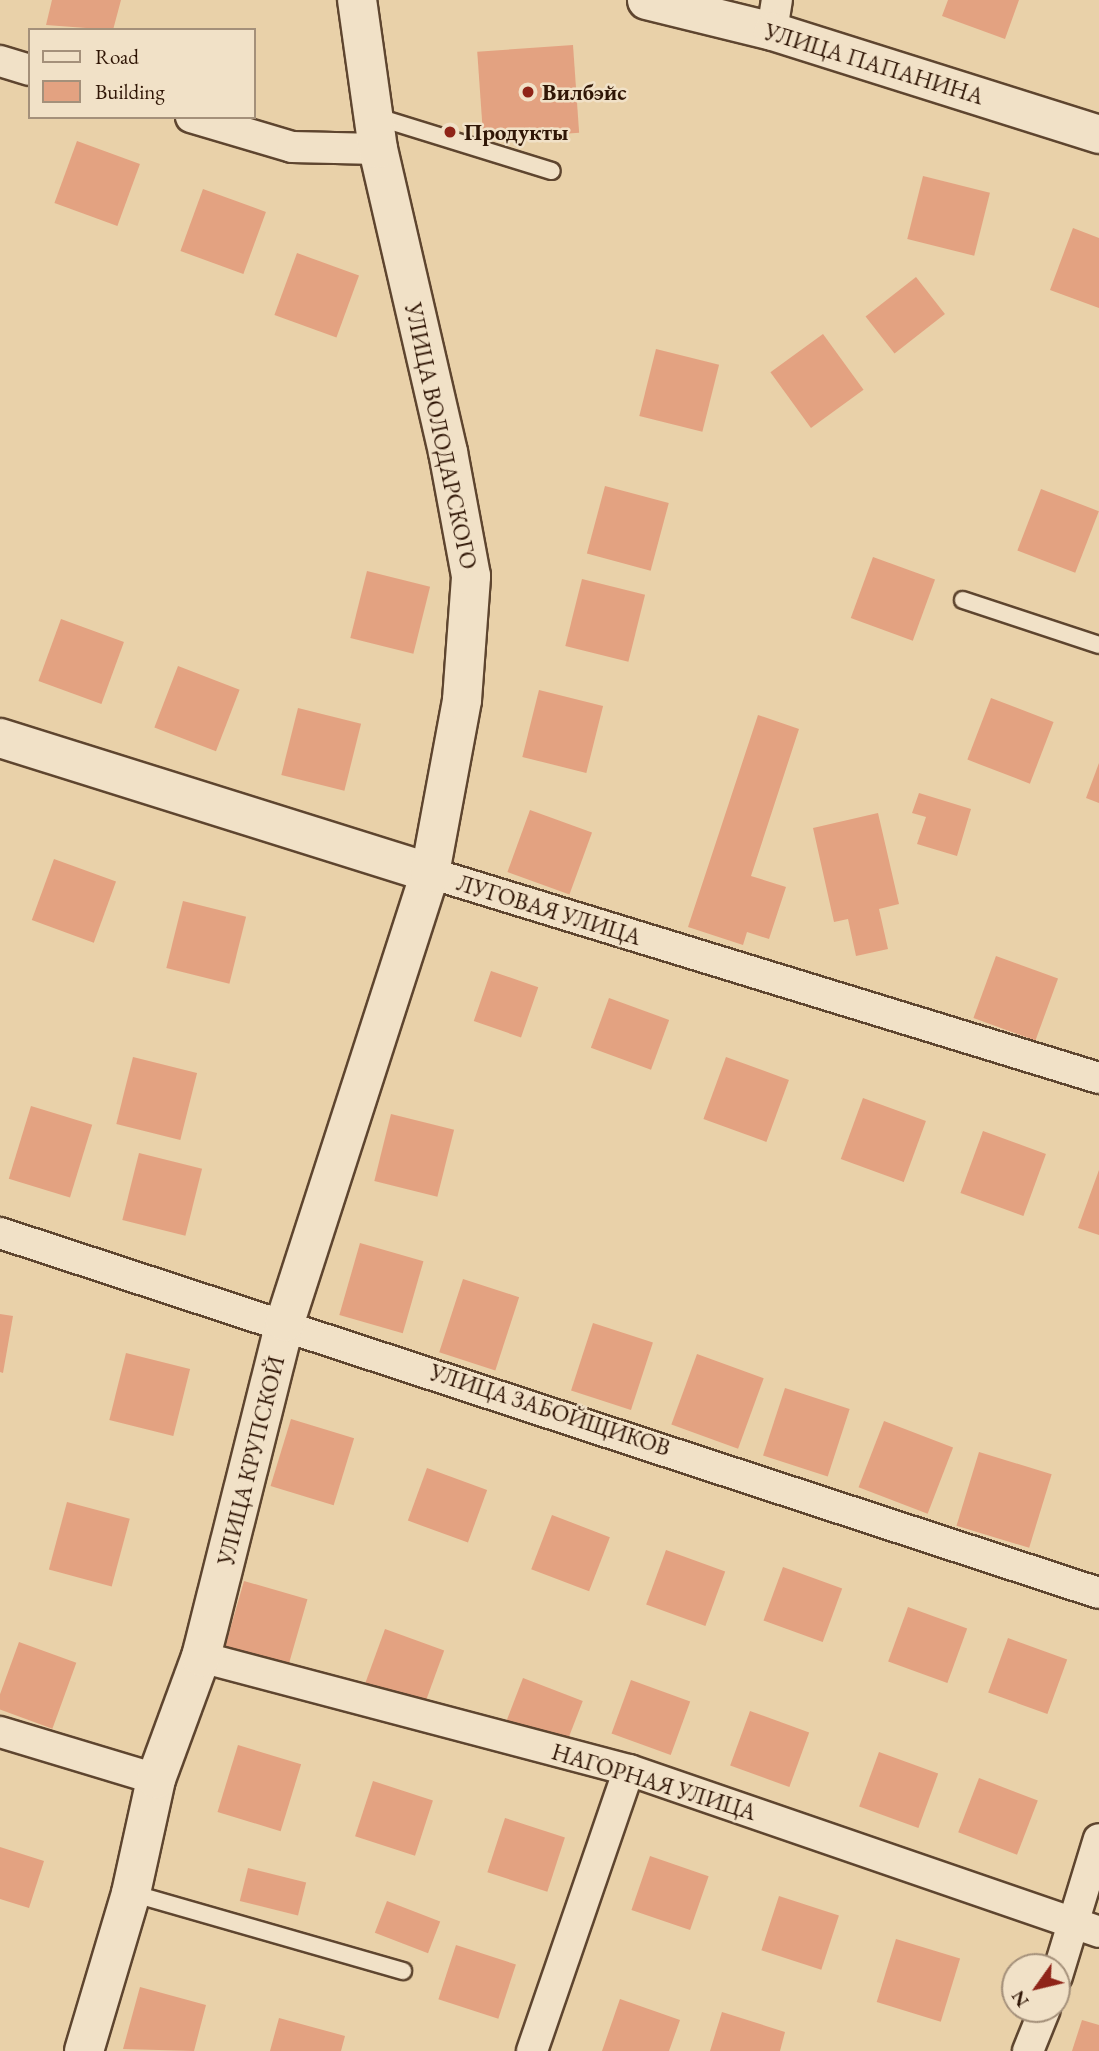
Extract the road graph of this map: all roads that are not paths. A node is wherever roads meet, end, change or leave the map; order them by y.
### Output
1 (357, 0) edge
2 (646, 0) edge
3 (775, 15) edge
4 (0, 61) edge
5 (28, 69) edge
6 (198, 119) edge
7 (376, 132) junction
8 (1099, 134) edge
9 (552, 172) dead end
10 (963, 600) dead end
11 (1099, 645) edge
12 (0, 738) edge
13 (430, 873) junction
14 (1099, 1079) edge
15 (0, 1233) edge
16 (285, 1322) junction
17 (1099, 1593) edge
18 (201, 1657) junction
19 (0, 1732) edge
20 (629, 1770) junction
21 (156, 1779) junction
22 (1099, 1839) edge
23 (131, 1894) junction
24 (1088, 1929) edge
25 (1071, 1955) edge
26 (403, 1972) dead end
27 (1039, 2023) edge
28 (84, 2051) edge
29 (532, 2051) edge
30 (1028, 2051) edge

1 - 7 main road, УЛИЦА ВОЛОДАРСКОГО
2 - 3 street, УЛИЦА ПАПАНИНА
3 - 8 street, УЛИЦА ПАПАНИНА
4 - 5 street
6 - 7 street
7 - 9 lane
7 - 13 main road, УЛИЦА ВОЛОДАРСКОГО
10 - 11 lane
12 - 13 main road, ЛУГОВАЯ УЛИЦА
13 - 14 street, ЛУГОВАЯ УЛИЦА
13 - 16 main road, УЛИЦА КРУПСКОЙ
15 - 16 street, УЛИЦА ЗАБОЙЩИКОВ
16 - 17 street, УЛИЦА ЗАБОЙЩИКОВ
16 - 18 main road, УЛИЦА КРУПСКОЙ
18 - 20 street, НАГОРНАЯ УЛИЦА
18 - 21 main road, УЛИЦА КРУПСКОЙ
19 - 21 street
20 - 24 street, НАГОРНАЯ УЛИЦА
20 - 29 street
21 - 23 main road, УЛИЦА КРУПСКОЙ
22 - 24 street
23 - 26 lane
23 - 28 main road, УЛИЦА КРУПСКОЙ
24 - 25 street
27 - 30 street

